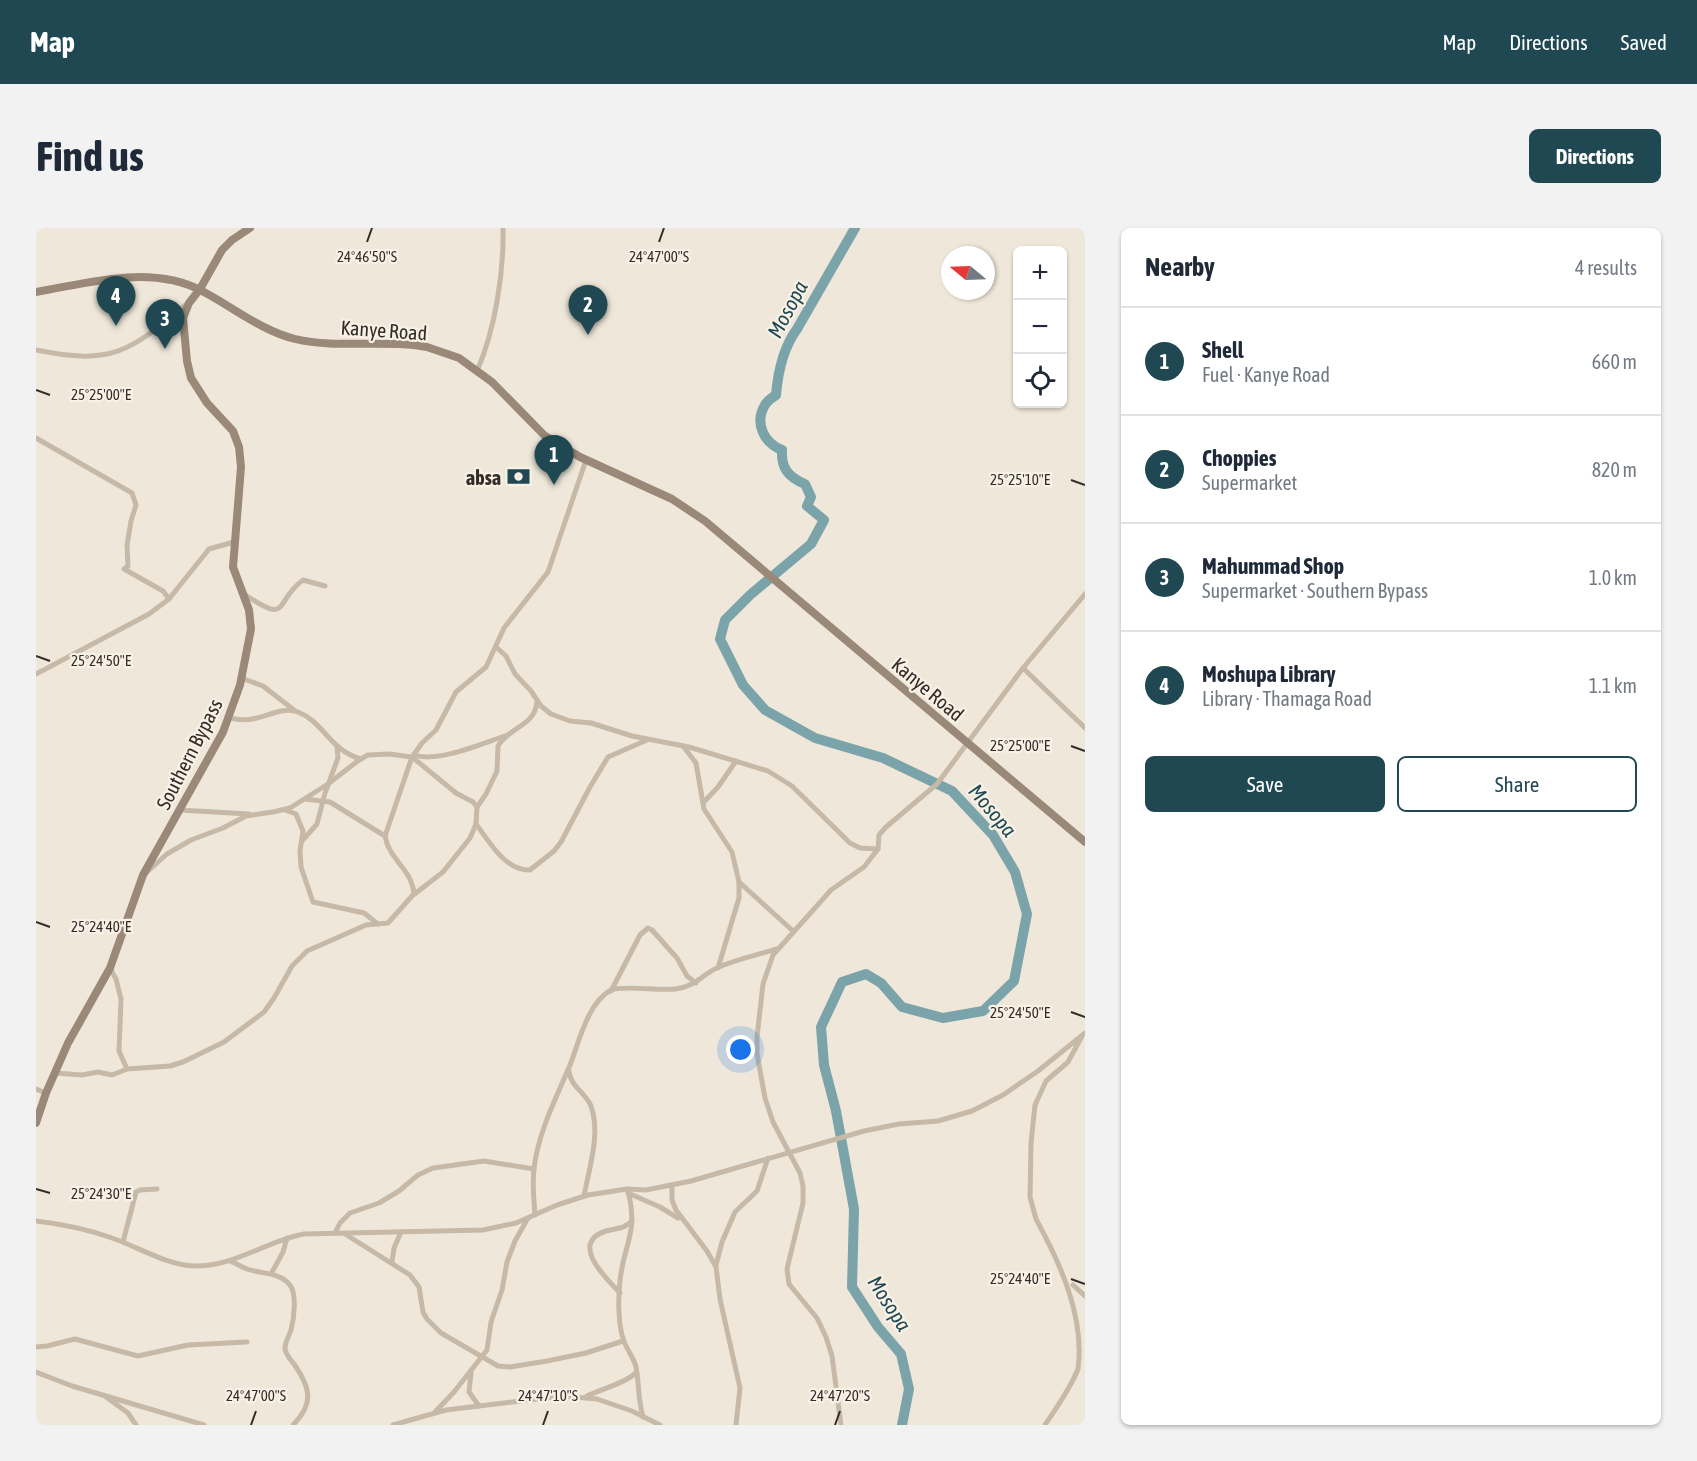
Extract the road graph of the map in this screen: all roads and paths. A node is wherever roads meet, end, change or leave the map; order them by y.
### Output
1 (250, 228) edge
2 (503, 228) edge
3 (200, 289) junction
4 (36, 292) edge
5 (189, 303) junction
6 (36, 350) edge
7 (477, 371) junction
8 (36, 438) edge
9 (586, 460) junction
10 (234, 542) junction
11 (325, 586) dead end
12 (242, 593) junction
13 (1085, 594) edge
14 (169, 598) junction
15 (496, 647) junction
16 (1023, 668) junction
17 (36, 674) edge
18 (241, 678) junction
19 (537, 702) junction
20 (296, 711) junction
21 (229, 718) junction
22 (1085, 728) edge
23 (508, 735) junction
24 (648, 739) junction
25 (966, 743) junction
26 (683, 746) junction
27 (338, 748) junction
28 (413, 756) junction
29 (361, 759) junction
30 (736, 761) junction
31 (328, 784) junction
32 (305, 799) junction
33 (322, 800) junction
34 (703, 803) junction
35 (477, 807) junction
36 (180, 810) junction
37 (284, 810) junction
38 (250, 814) junction
39 (476, 824) junction
40 (385, 836) junction
41 (302, 841) junction
42 (1085, 842) edge
43 (878, 849) junction
44 (143, 875) junction
45 (739, 882) junction
46 (414, 894) junction
47 (378, 924) junction
48 (793, 931) junction
49 (778, 948) junction
50 (111, 968) junction
51 (718, 968) junction
52 (696, 983) junction
53 (610, 991) junction
54 (1084, 1034) edge
55 (569, 1068) junction
56 (127, 1070) junction
57 (55, 1073) junction
58 (36, 1089) edge
59 (46, 1092) junction
60 (36, 1123) edge
61 (788, 1153) junction
62 (768, 1158) junction
63 (534, 1169) junction
64 (672, 1185) junction
65 (157, 1189) dead end
66 (628, 1192) junction
67 (584, 1196) junction
68 (536, 1215) junction
69 (528, 1218) junction
70 (682, 1220) junction
71 (36, 1221) edge
72 (632, 1221) junction
73 (401, 1232) junction
74 (335, 1233) junction
75 (343, 1233) junction
76 (287, 1239) junction
77 (123, 1242) junction
78 (230, 1261) junction
79 (392, 1262) junction
80 (716, 1266) junction
81 (271, 1274) junction
82 (1071, 1284) junction
83 (620, 1293) junction
84 (1085, 1296) edge
85 (623, 1341) junction
86 (247, 1342) dead end
87 (36, 1347) edge
88 (482, 1358) junction
89 (471, 1371) junction
90 (36, 1372) edge
91 (636, 1372) junction
92 (102, 1394) junction
93 (586, 1397) junction
94 (479, 1406) junction
95 (434, 1413) junction
96 (643, 1417) junction
97 (653, 1423) edge
98 (136, 1425) edge
99 (204, 1425) edge
100 (293, 1425) edge
101 (393, 1425) edge
102 (660, 1425) edge
103 (736, 1425) edge
104 (841, 1425) edge
105 (1045, 1425) edge

1 - 3 main road, Southern Bypass
2 - 7 street
3 - 4 main road, Kanye Road
3 - 5 main road, Southern Bypass
3 - 7 main road, Kanye Road
5 - 6 street
5 - 10 main road, Southern Bypass
7 - 9 main road, Kanye Road
8 - 14 street
9 - 15 street
9 - 25 main road, Kanye Road
10 - 12 main road, Southern Bypass
10 - 14 street
11 - 12 street
12 - 18 main road, Southern Bypass
13 - 16 street
14 - 17 street
15 - 19 street
15 - 28 street
16 - 22 street
16 - 25 street
18 - 20 street
18 - 21 main road, Southern Bypass
19 - 23 street
19 - 24 street
20 - 21 street
20 - 27 street
21 - 36 main road, Southern Bypass
23 - 28 street
23 - 35 street
24 - 26 street
24 - 39 street
25 - 42 main road, Kanye Road
25 - 43 street
26 - 30 street
26 - 34 street
27 - 29 street
27 - 31 street
28 - 29 street
28 - 35 street
28 - 40 street
29 - 31 street
30 - 34 street
30 - 43 street
31 - 32 street
31 - 33 street
32 - 33 street
32 - 37 street
33 - 40 street
33 - 41 street
34 - 45 street
35 - 39 street
36 - 38 street
36 - 44 main road, Southern Bypass
37 - 38 street
37 - 41 street
38 - 44 street
39 - 46 street
40 - 46 street
41 - 47 street
43 - 48 street
44 - 50 main road, Southern Bypass
45 - 48 street
45 - 51 street
46 - 47 street
47 - 56 street
48 - 49 street
49 - 51 street
49 - 61 street
50 - 56 street
50 - 57 main road, Southern Bypass
51 - 52 street
52 - 53 street
52 - 53 street
53 - 55 street
54 - 61 street
54 - 82 street
55 - 63 street
55 - 67 street
56 - 57 street
57 - 59 main road, Southern Bypass
58 - 59 street
59 - 60 main road, Southern Bypass
61 - 62 street
61 - 104 street
62 - 64 street
62 - 80 street
63 - 68 street
63 - 74 street
64 - 66 street
64 - 70 street
65 - 77 street
66 - 67 street
66 - 70 street
66 - 72 street
67 - 68 street
68 - 69 street
69 - 73 street
69 - 88 street
70 - 80 street
71 - 77 street
72 - 83 street
72 - 83 street
73 - 75 street
73 - 79 street
74 - 75 street
74 - 76 street
75 - 79 street
76 - 78 street
76 - 81 street
77 - 78 street
78 - 81 street
79 - 88 street
80 - 103 street
81 - 100 street
82 - 84 street
82 - 105 street
83 - 85 street
85 - 88 street
85 - 91 street
86 - 87 street
88 - 89 street
89 - 94 street
89 - 95 street
90 - 92 street
91 - 93 street
91 - 96 street
92 - 98 street
92 - 99 street
93 - 94 street
93 - 96 street
94 - 95 street
95 - 101 street
96 - 97 street
97 - 102 street

